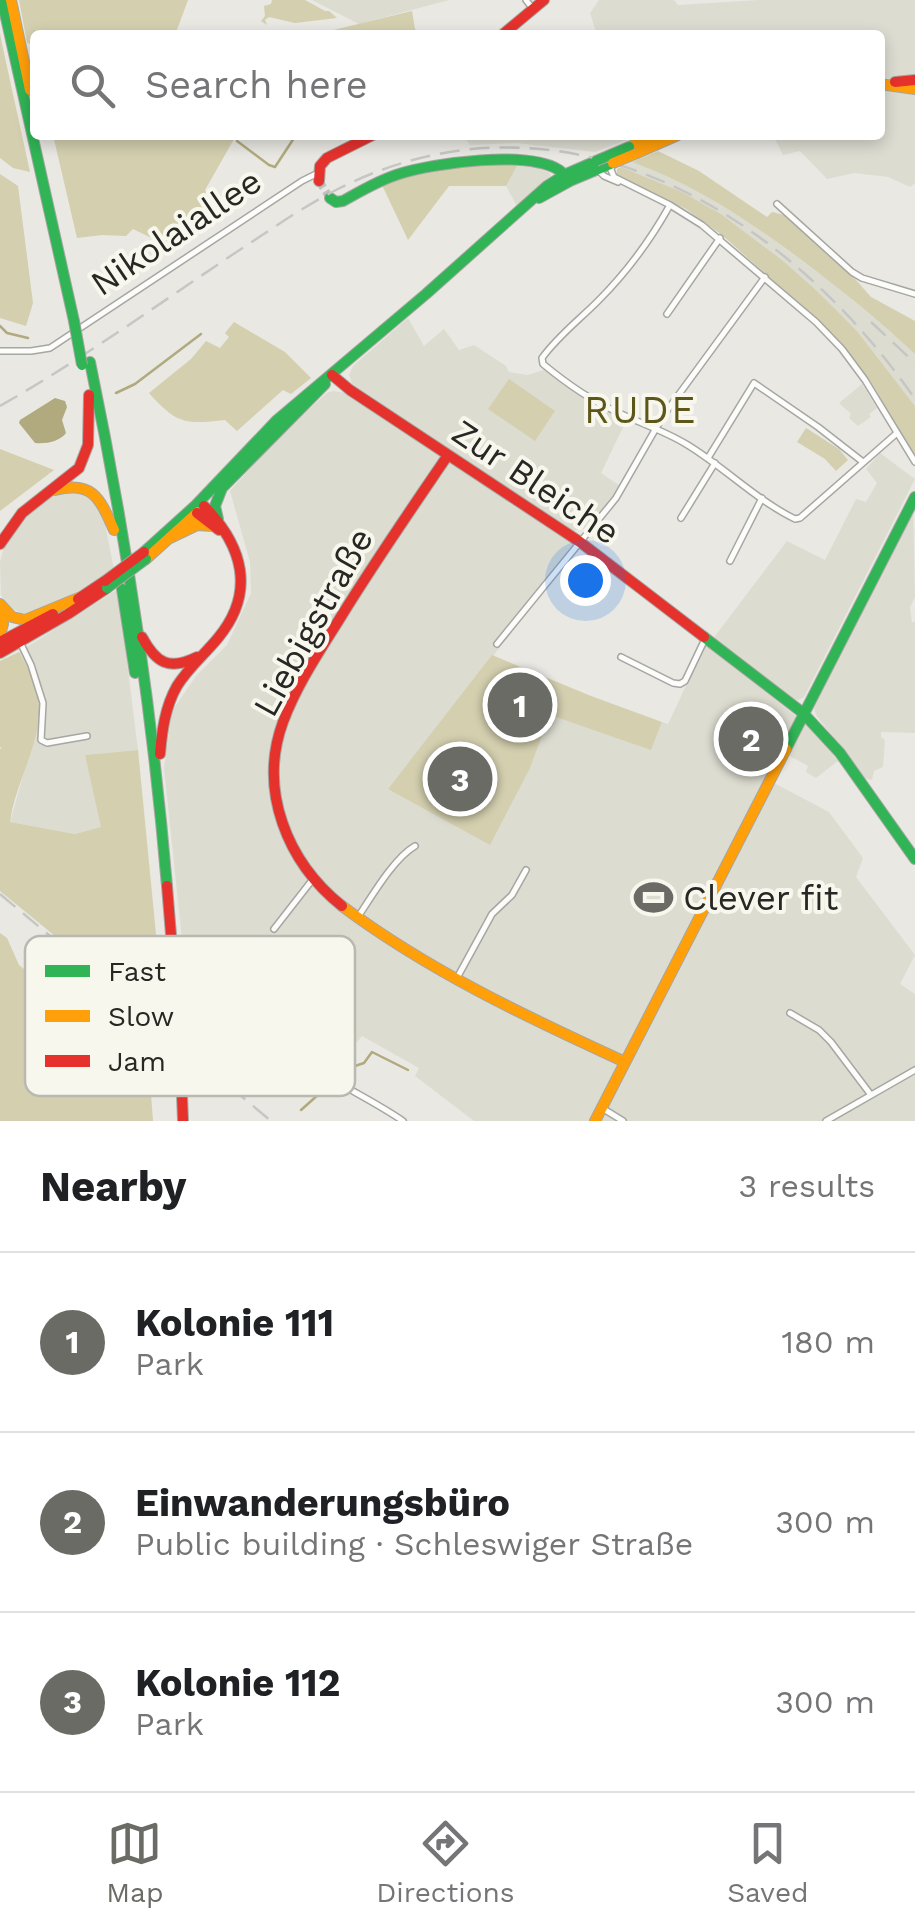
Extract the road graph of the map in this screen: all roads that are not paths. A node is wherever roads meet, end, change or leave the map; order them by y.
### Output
1 (2, 0) edge
2 (11, 0) edge
3 (544, 0) edge
4 (529, 4) edge
5 (506, 30) edge
6 (915, 80) edge
7 (885, 83) edge
8 (885, 84) edge
9 (30, 89) edge
10 (915, 89) edge
11 (30, 119) edge
12 (35, 140) edge
13 (41, 140) edge
14 (362, 140) edge
15 (651, 140) edge
16 (663, 140) edge
17 (633, 150) junction
18 (612, 164) junction
19 (597, 165) junction
20 (318, 177) joint
21 (568, 178) junction
22 (630, 186) junction
23 (330, 198) dead end
24 (777, 204) dead end
25 (670, 205) junction
26 (720, 238) junction
27 (765, 277) junction
28 (915, 294) edge
29 (666, 314) dead end
30 (77, 320) junction
31 (0, 351) edge
32 (86, 363) junction
33 (332, 375) junction
34 (89, 394) junction
35 (656, 427) junction
36 (897, 433) junction
37 (448, 455) junction
38 (708, 458) junction
39 (864, 462) junction
40 (915, 462) edge
41 (716, 463) junction
42 (222, 488) junction
43 (44, 494) junction
44 (762, 498) junction
45 (914, 501) edge
46 (199, 508) junction
47 (680, 518) dead end
48 (216, 524) junction
49 (114, 530) junction
50 (170, 538) junction
51 (580, 542) junction
52 (0, 544) edge
53 (145, 556) junction
54 (730, 561) dead end
55 (106, 584) junction
56 (81, 597) junction
57 (2, 610) edge
58 (136, 623) junction
59 (17, 637) junction
60 (0, 639) edge
61 (706, 639) junction
62 (497, 644) dead end
63 (210, 646) junction
64 (0, 653) edge
65 (621, 657) dead end
66 (804, 713) junction
67 (87, 736) dead end
68 (158, 781) junction
69 (415, 846) dead end
70 (915, 858) edge
71 (526, 870) dead end
72 (313, 879) junction
73 (358, 918) junction
74 (274, 929) dead end
75 (164, 936) edge
76 (171, 936) edge
77 (456, 980) junction
78 (790, 1013) dead end
79 (625, 1062) junction
80 (915, 1070) edge
81 (355, 1091) edge
82 (871, 1095) junction
83 (174, 1096) edge
84 (182, 1096) edge
85 (602, 1108) junction
86 (175, 1121) edge
87 (183, 1121) edge
88 (403, 1121) edge
89 (595, 1121) edge
90 (623, 1121) edge
91 (826, 1121) edge

1 - 11 main road
2 - 9 main road
3 - 4 main road
4 - 5 main road
6 - 7 main road
8 - 10 main road
12 - 30 main road
13 - 30 main road
14 - 20 main road, Nikolaiallee
15 - 17 main road
16 - 17 main road
17 - 18 main road, bridge
17 - 19 main road, bridge
18 - 19 main road
18 - 22 street
19 - 21 main road
19 - 22 street
20 - 31 street, Nikolaiallee
21 - 23 main road
21 - 33 main road
22 - 25 street
24 - 28 street
25 - 26 street
25 - 35 street
26 - 27 street
26 - 29 street
27 - 35 street
27 - 36 street
30 - 32 main road
32 - 34 main road
32 - 58 main road
33 - 37 main road, Zur Bleiche
33 - 42 main road
33 - 46 main road
34 - 43 main road
34 - 49 main road
35 - 38 street
35 - 51 street
36 - 39 street
36 - 40 street
37 - 51 main road, Zur Bleiche
37 - 72 main road, Liebigstraße
38 - 39 street
38 - 41 street
39 - 44 street
41 - 44 street
41 - 47 street
42 - 46 main road
42 - 48 main road
43 - 49 main road
43 - 52 main road
44 - 54 street
45 - 66 main road
46 - 48 main road
46 - 50 main road
46 - 53 main road
48 - 50 main road
48 - 63 main road
49 - 75 main road
50 - 53 main road
51 - 61 main road, Zur Bleiche
51 - 62 street
53 - 55 main road, bridge
55 - 56 main road
55 - 59 main road
56 - 57 main road
56 - 59 main road
57 - 59 main road
57 - 60 main road
58 - 63 main road
58 - 68 main road
59 - 60 main road
59 - 64 main road
59 - 67 street
61 - 65 street
61 - 66 main road, Zur Bleiche
63 - 68 main road
66 - 70 main road, Zur Bleiche
66 - 79 main road
68 - 76 main road
69 - 73 street
71 - 77 street
72 - 73 main road, Liebigstraße
72 - 74 street
73 - 77 main road, Liebigstraße
77 - 79 main road, Liebigstraße
78 - 82 street
79 - 85 main road
80 - 82 street
81 - 88 street
82 - 91 street
83 - 86 main road
84 - 87 main road
85 - 89 main road
85 - 90 street

